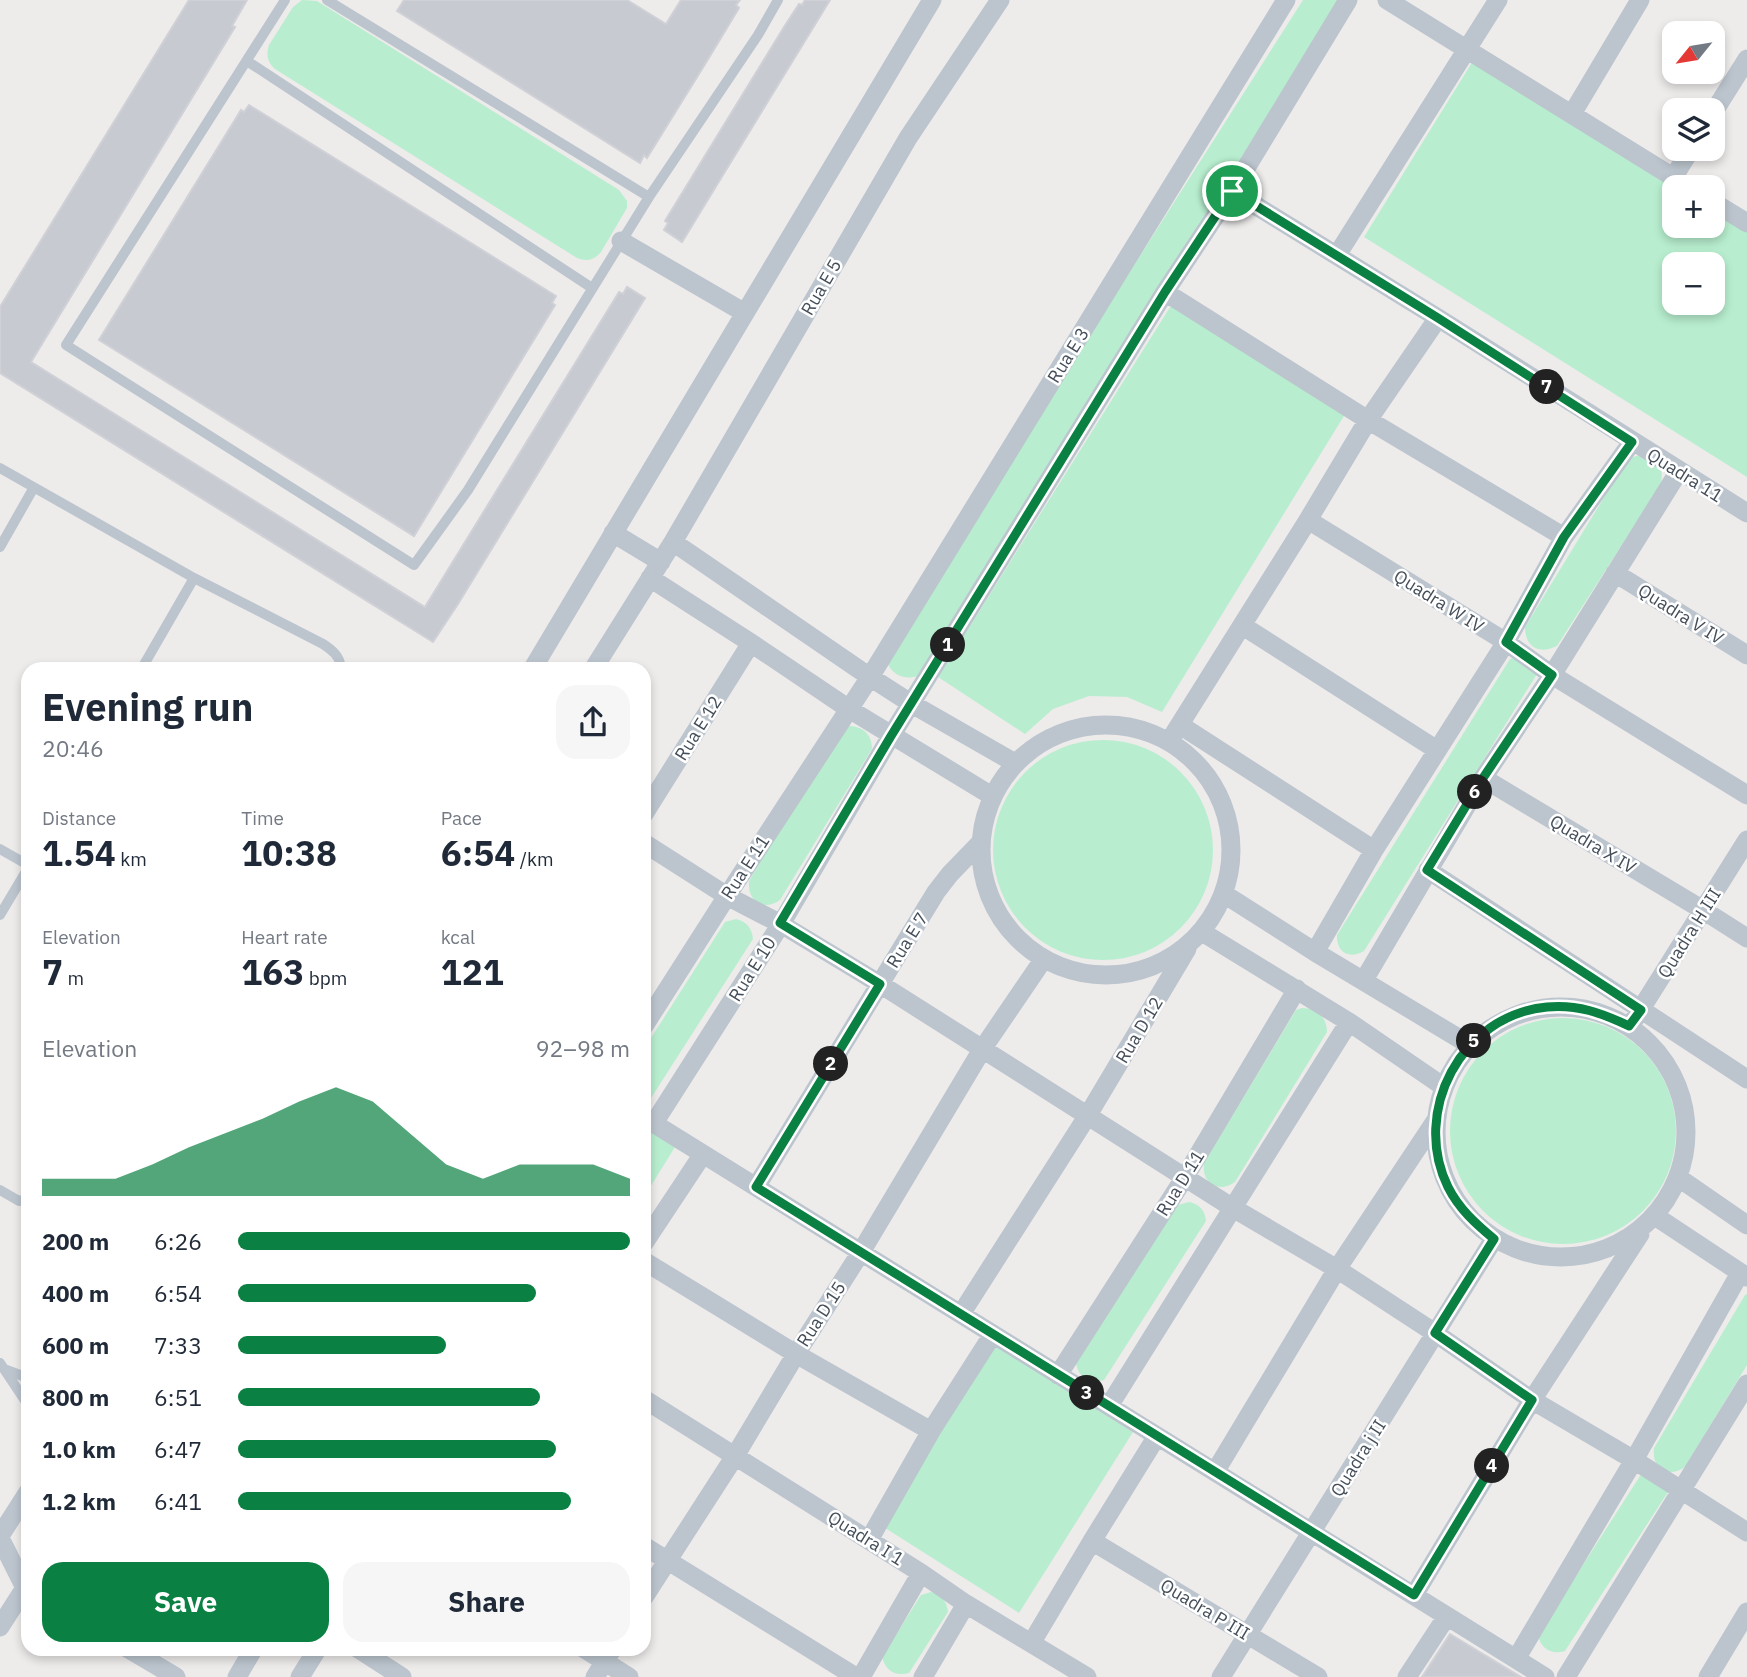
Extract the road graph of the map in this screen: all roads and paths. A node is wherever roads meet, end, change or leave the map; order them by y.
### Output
1 (285, 0) edge
2 (327, 0) edge
3 (778, 0) edge
4 (933, 0) edge
5 (1000, 0) edge
6 (1286, 0) edge
7 (1349, 0) edge
8 (1387, 0) edge
9 (1498, 0) edge
10 (1640, 0) edge
11 (1467, 50) junction
12 (1747, 59) edge
13 (247, 61) junction
14 (1722, 98) edge
15 (1572, 114) junction
16 (1670, 175) edge
17 (1232, 191) junction
18 (649, 197) junction
19 (1725, 209) edge
20 (1747, 223) edge
21 (621, 241) junction
22 (1337, 255) junction
23 (592, 288) junction
24 (1165, 292) junction
25 (745, 313) junction
26 (1438, 318) junction
27 (1368, 420) junction
28 (1632, 442) junction
29 (0, 468) edge
30 (1679, 471) junction
31 (33, 488) junction
32 (1747, 513) edge
33 (1308, 520) junction
34 (613, 533) junction
35 (1564, 537) junction
36 (673, 542) junction
37 (0, 547) edge
38 (655, 570) junction
39 (1615, 573) junction
40 (194, 578) junction
41 (1243, 626) junction
42 (1506, 642) junction
43 (751, 643) junction
44 (1747, 655) edge
45 (145, 662) edge
46 (340, 662) edge
47 (537, 662) edge
48 (598, 662) edge
49 (1552, 675) junction
50 (870, 677) junction
51 (912, 704) junction
52 (849, 709) junction
53 (1175, 732) junction
54 (891, 736) junction
55 (1437, 750) junction
56 (1015, 762) junction
57 (1483, 778) junction
58 (1747, 795) edge
59 (992, 796) junction
60 (651, 803) edge
61 (1747, 840) edge
62 (980, 843) junction
63 (651, 847) edge
64 (0, 849) edge
65 (1374, 850) junction
66 (21, 862) edge
67 (1427, 870) junction
68 (21, 878) edge
69 (1224, 894) junction
70 (727, 896) junction
71 (1703, 910) junction
72 (0, 915) edge
73 (780, 923) junction
74 (1747, 938) edge
75 (1196, 939) junction
76 (1315, 952) junction
77 (1043, 960) junction
78 (1364, 980) junction
79 (880, 984) junction
80 (1297, 989) junction
81 (1641, 1010) junction
82 (651, 1015) edge
83 (1349, 1022) junction
84 (1629, 1026) junction
85 (1470, 1045) junction
86 (983, 1048) junction
87 (1747, 1079) edge
88 (1444, 1087) junction
89 (1088, 1115) junction
90 (651, 1117) edge
91 (1436, 1120) junction
92 (651, 1121) edge
93 (703, 1154) junction
94 (1185, 1177) junction
95 (1679, 1178) junction
96 (756, 1187) junction
97 (0, 1190) edge
98 (21, 1200) edge
99 (1233, 1208) junction
100 (1649, 1222) junction
101 (1747, 1225) edge
102 (651, 1232) edge
103 (1494, 1239) junction
104 (861, 1252) junction
105 (651, 1265) edge
106 (1337, 1269) junction
107 (1744, 1275) edge
108 (961, 1314) junction
109 (1435, 1333) junction
110 (993, 1334) junction
111 (796, 1353) junction
112 (2, 1366) edge
113 (21, 1375) edge
114 (1058, 1375) junction
115 (1747, 1384) edge
116 (21, 1394) edge
117 (1532, 1400) junction
118 (651, 1403) edge
119 (1109, 1406) junction
120 (931, 1431) junction
121 (1157, 1436) junction
122 (735, 1456) junction
123 (1634, 1460) junction
124 (1214, 1472) junction
125 (1681, 1490) junction
126 (21, 1503) edge
127 (1311, 1532) junction
128 (1747, 1532) edge
129 (0, 1537) edge
130 (869, 1540) junction
131 (1092, 1541) junction
132 (651, 1550) edge
133 (667, 1560) junction
134 (921, 1573) junction
135 (21, 1576) edge
136 (651, 1586) edge
137 (1414, 1595) junction
138 (21, 1596) edge
139 (966, 1604) junction
140 (1747, 1612) edge
141 (1447, 1616) junction
142 (0, 1627) edge
143 (1248, 1634) junction
144 (1031, 1642) junction
145 (141, 1656) edge
146 (249, 1656) edge
147 (313, 1656) edge
148 (369, 1656) edge
149 (1516, 1659) junction
150 (604, 1662) edge
151 (176, 1677) edge
152 (237, 1677) edge
153 (300, 1677) edge
154 (402, 1677) edge
155 (629, 1677) edge
156 (858, 1677) edge
157 (923, 1677) edge
158 (1087, 1677) edge
159 (1222, 1677) edge
160 (1318, 1677) edge
161 (1408, 1677) edge
162 (1545, 1677) edge
163 (1566, 1677) edge
164 (1708, 1677) edge

1 - 13 lane
2 - 18 lane
3 - 18 lane
4 - 25 street
5 - 36 street, Rua E 5
6 - 50 street, Rua E 3
7 - 17 street, Rua E 10
8 - 11 street
9 - 11 street
10 - 15 street
11 - 15 street
11 - 22 street
12 - 14 street
13 - 23 lane
13 - 23 lane
15 - 16 street
17 - 22 street, Quadra 11
17 - 24 street, Rua E 10
18 - 21 lane
19 - 20 street
21 - 23 lane
21 - 25 street
22 - 26 street, Quadra 11
24 - 27 street
24 - 51 street, Rua E 10
25 - 34 street
26 - 27 street
26 - 28 street, Quadra 11
27 - 33 street
27 - 35 street
28 - 30 street, Quadra 11
28 - 35 street
29 - 31 lane
30 - 32 street, Quadra 11
30 - 39 street
31 - 37 lane
31 - 40 lane
33 - 41 street
33 - 42 street, Quadra W IV
34 - 38 street
34 - 47 street
35 - 42 street
36 - 38 street, Rua E 5
36 - 50 street
38 - 43 street
38 - 48 street, Rua E 5
39 - 44 street, Quadra V IV
39 - 49 street
40 - 45 lane
40 - 46 lane
41 - 53 street
41 - 55 street
42 - 49 street, Quadra W IV
42 - 55 street
43 - 52 street
43 - 60 street, Rua E 12
49 - 57 street
49 - 58 street, Quadra W IV
50 - 51 street
50 - 52 street, Rua E 3
51 - 54 street, Rua E 10
51 - 56 street
52 - 54 street
52 - 70 street, Rua E 11
53 - 56 street
53 - 65 street
53 - 69 street, Rua D 12
54 - 59 street
54 - 73 street, Rua E 10
55 - 65 street
56 - 59 street
57 - 67 street
57 - 71 street, Quadra X IV
59 - 62 street
61 - 71 street, Quadra H III
62 - 77 street
62 - 79 street, Rua E 7
63 - 70 street
64 - 66 lane
65 - 76 street
67 - 78 street
67 - 81 street
68 - 72 lane
69 - 75 street, Rua D 12
69 - 76 street
70 - 73 street
70 - 82 street, Rua E 11
71 - 74 street, Quadra X IV
71 - 81 street, Quadra H III
73 - 79 street
73 - 90 street, Rua E 10
75 - 77 street
75 - 80 street
75 - 89 street, Rua D 12
76 - 78 street
77 - 86 street, Rua D 15
78 - 85 street
79 - 86 street
79 - 96 street, Rua E 7
80 - 83 street
80 - 94 street, Rua D 11
81 - 84 street, Quadra H III
81 - 87 street
83 - 88 street
83 - 99 street
84 - 85 street
84 - 95 street
85 - 88 street
86 - 89 street
86 - 104 street, Rua D 15
88 - 91 street
89 - 94 street
89 - 108 street, Rua D 12
91 - 103 street
91 - 106 street
92 - 93 street
93 - 96 street
93 - 102 street
94 - 99 street
94 - 114 street, Rua D 11
95 - 100 street
95 - 101 street
96 - 104 street
97 - 98 lane
99 - 106 street
99 - 119 street
100 - 103 street
100 - 107 street
100 - 117 street
103 - 109 street, Quadra j II
104 - 108 street
104 - 111 street, Rua D 15
105 - 111 street
106 - 109 street
106 - 124 street
107 - 123 street
108 - 110 street
109 - 117 street
109 - 127 street, Quadra j II
110 - 114 street
110 - 120 street
111 - 120 street
111 - 122 street, Rua D 15
112 - 113 lane
112 - 116 lane
114 - 119 street
115 - 125 street
117 - 123 street
117 - 137 street
118 - 122 street, Quadra I 1
119 - 121 street
120 - 130 street
121 - 124 street
121 - 131 street
122 - 130 street, Quadra I 1
122 - 133 street, Rua D 15
123 - 125 street
123 - 149 street
124 - 127 street
125 - 128 street
125 - 163 street
126 - 129 street
127 - 137 street
127 - 143 street, Quadra j II
129 - 135 street
130 - 134 street, Quadra I 1
131 - 143 street, Quadra P III
131 - 144 street
132 - 133 street
133 - 136 street, Rua D 15
133 - 156 street
134 - 139 street, Quadra I 1
134 - 156 street
137 - 141 street
138 - 142 street
139 - 144 street, Quadra I 1
139 - 157 street
140 - 164 street
141 - 149 street
141 - 161 street
143 - 159 street, Quadra j II
143 - 160 street, Quadra P III
144 - 158 street, Quadra I 1
145 - 151 street
146 - 152 street
147 - 153 street
148 - 154 street
149 - 162 street
150 - 155 street

